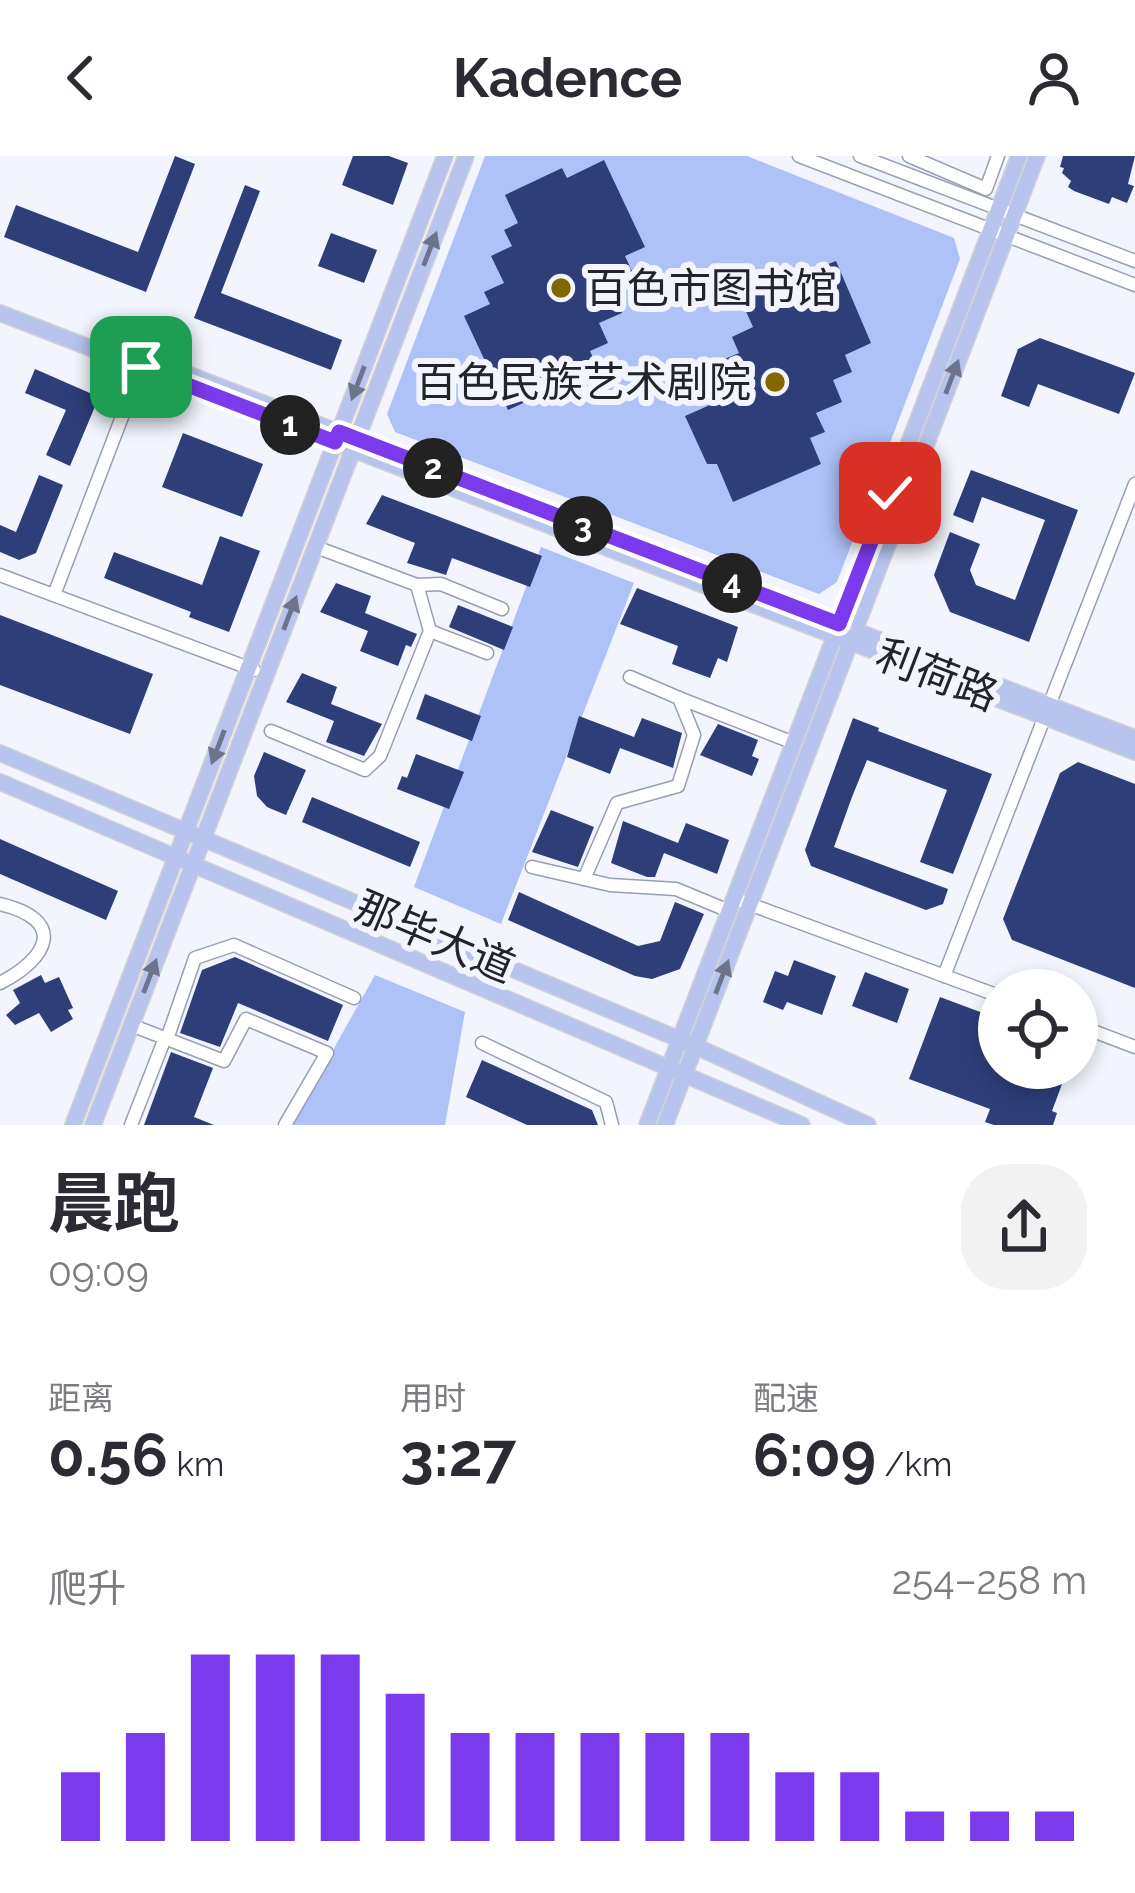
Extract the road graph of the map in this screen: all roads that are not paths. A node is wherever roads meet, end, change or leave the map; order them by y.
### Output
1 (445, 156) edge
2 (466, 156) edge
3 (799, 156) edge
4 (860, 156) edge
5 (909, 156) edge
6 (998, 156) edge
7 (1019, 156) edge
8 (1037, 156) edge
9 (1006, 212) junction
10 (999, 232) junction
11 (1135, 261) edge
12 (1135, 285) edge
13 (0, 302) edge
14 (0, 313) edge
15 (141, 367) junction
16 (337, 437) junction
17 (355, 444) junction
18 (1135, 484) edge
19 (316, 547) junction
20 (0, 575) edge
21 (417, 585) junction
22 (53, 595) junction
23 (502, 609) dead end
24 (430, 631) junction
25 (845, 633) junction
26 (487, 653) dead end
27 (249, 668) junction
28 (267, 674) junction
29 (630, 677) dead end
30 (679, 698) junction
31 (1047, 711) junction
32 (271, 731) dead end
33 (1135, 738) edge
34 (794, 743) junction
35 (1135, 752) edge
36 (0, 754) edge
37 (0, 782) edge
38 (186, 831) junction
39 (204, 838) junction
40 (176, 855) junction
41 (193, 863) junction
42 (532, 867) dead end
43 (584, 879) junction
44 (0, 904) edge
45 (738, 904) junction
46 (944, 976) junction
47 (0, 983) edge
48 (978, 988) edge
49 (354, 998) dead end
50 (131, 1024) junction
51 (1098, 1033) edge
52 (166, 1038) junction
53 (482, 1043) dead end
54 (687, 1043) junction
55 (1135, 1047) edge
56 (677, 1070) junction
57 (814, 1099) junction
58 (73, 1125) edge
59 (93, 1125) edge
60 (131, 1125) edge
61 (285, 1125) edge
62 (612, 1125) edge
63 (647, 1125) edge
64 (665, 1125) edge
65 (802, 1125) edge
66 (868, 1125) edge

1 -> 16 main road
17 -> 2 main road
3 - 10 street
4 - 9 street
5 - 6 street
7 - 9 main road
8 - 9 main road
9 - 10 main road
9 - 11 street
10 - 12 street
10 - 25 main road
13 - 16 main road, 利荷路
14 - 15 main road, 利荷路
15 - 16 main road, 利荷路
15 - 22 street
16 - 17 main road, 利荷路
16 - 27 main road
17 - 19 main road
17 - 25 main road, 利荷路
18 - 31 street
19 - 21 street
28 -> 19 main road
20 - 22 street
21 - 23 street
21 - 24 street
22 - 27 street
24 - 26 street
24 - 32 street
25 - 31 main road, 利荷路
25 - 34 main road
25 - 45 main road
27 - 28 street
27 -> 38 main road
28 - 39 main road
29 - 30 street
30 - 34 street
30 - 43 street
31 - 33 main road, 利荷路
31 - 35 main road, 利荷路
31 - 46 street
34 - 45 main road
36 - 38 main road, 那毕大道
37 - 40 main road, 那毕大道
38 - 39 main road, 那毕大道
38 - 40 main road
39 - 41 main road
39 - 54 main road, 那毕大道
40 - 41 main road, 那毕大道
40 - 58 main road
50 -> 41 main road
41 - 56 main road, 那毕大道
42 - 43 street
43 - 45 street
44 - 47 street
45 - 46 street
45 - 54 main road
46 - 48 street
49 - 52 street
50 - 52 street
50 - 59 main road
51 - 55 street
52 - 60 street
52 - 61 street
53 - 62 street
54 - 56 main road
54 - 57 main road, 那毕大道
56 - 63 main road
56 - 64 main road
56 - 65 main road, 那毕大道
57 - 65 main road
57 - 66 main road, 那毕大道

